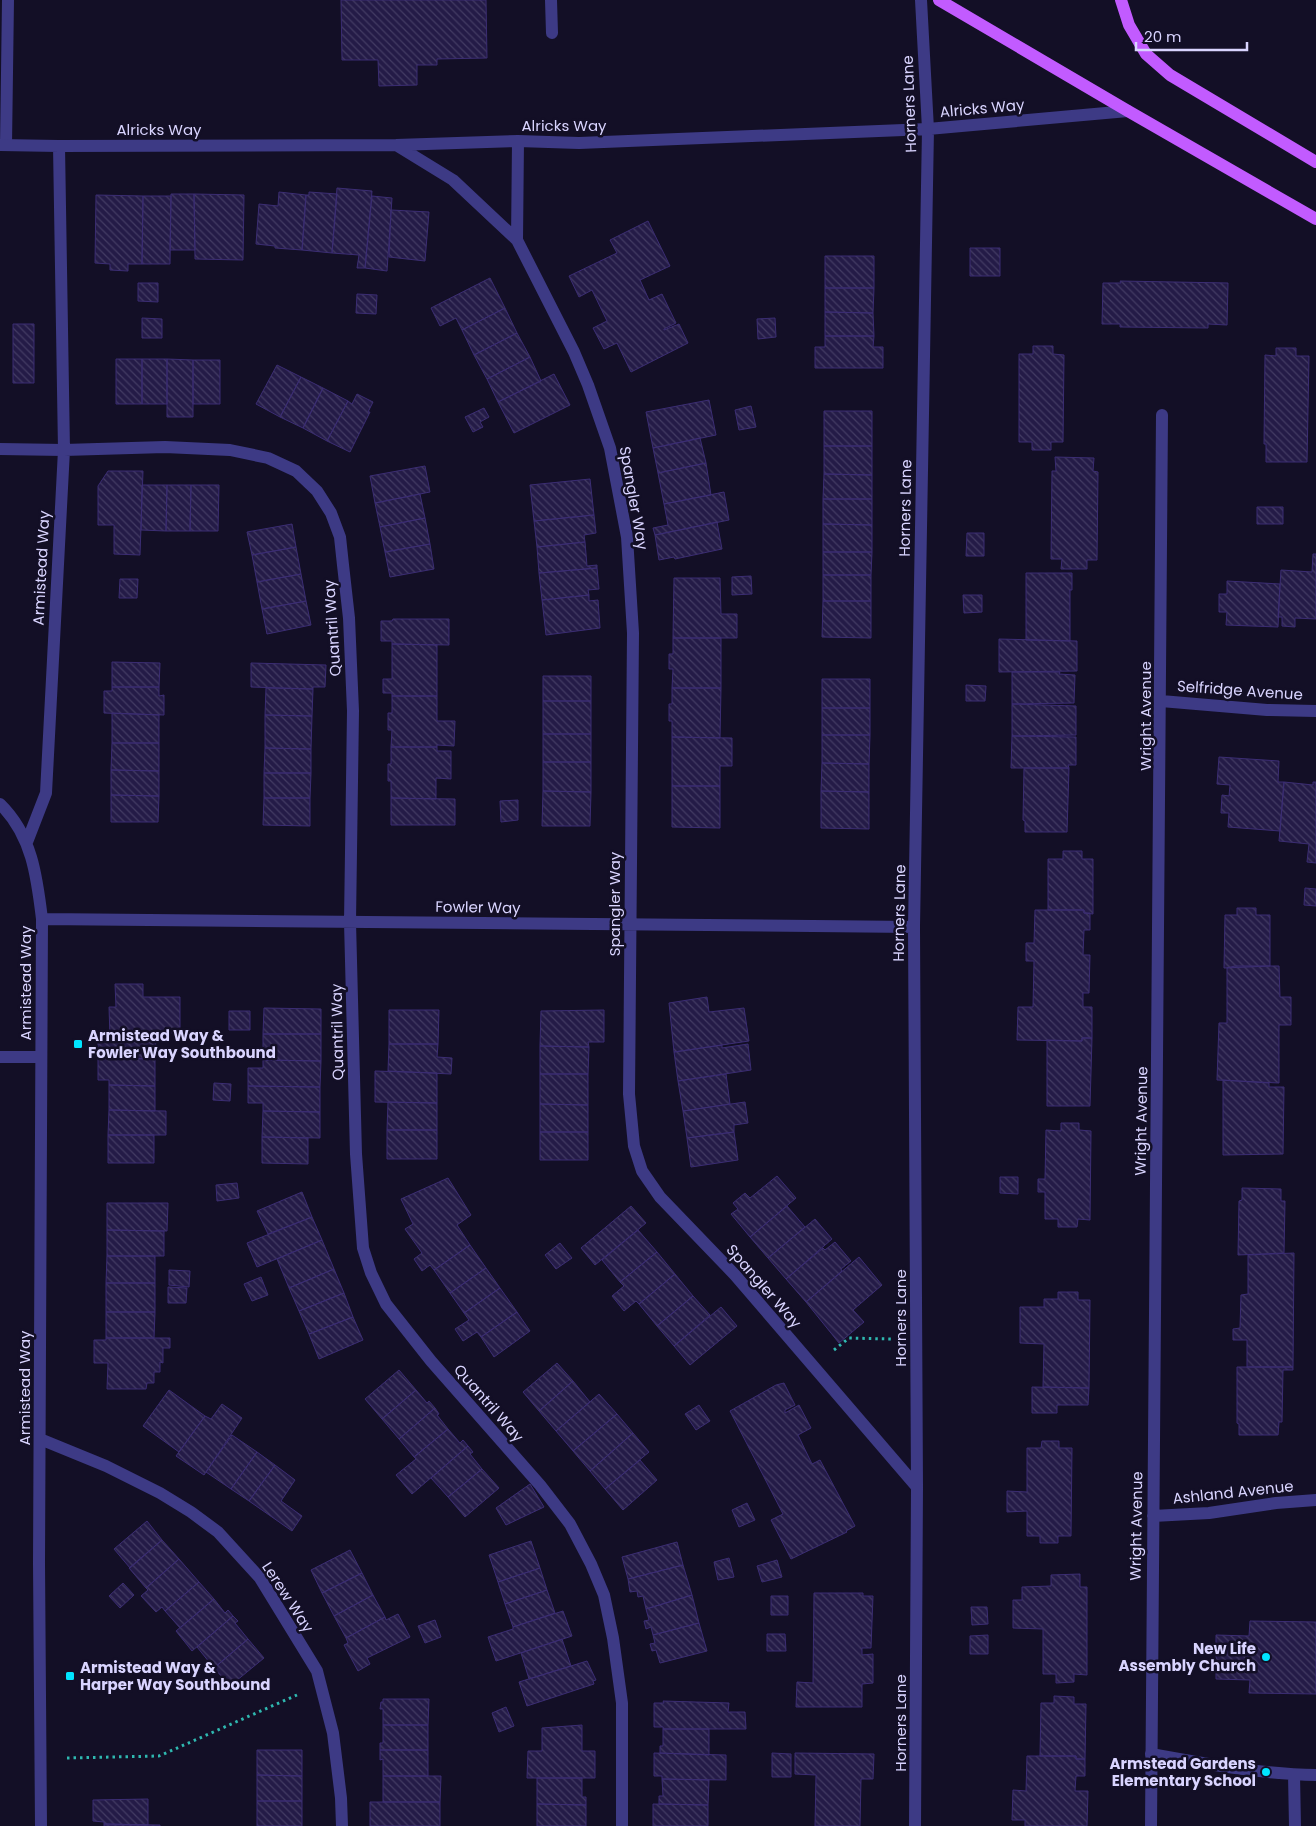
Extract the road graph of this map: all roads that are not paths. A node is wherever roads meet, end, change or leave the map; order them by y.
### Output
1 (8, 0) edge
2 (551, 0) edge
3 (921, 0) edge
4 (939, 0) edge
5 (1121, 0) edge
6 (552, 33) dead end
7 (1128, 111) junction
8 (4, 114) edge
9 (928, 129) junction
10 (518, 141) junction
11 (3, 145) edge
12 (396, 145) junction
13 (59, 146) junction
14 (1316, 162) edge
15 (1316, 218) edge
16 (516, 240) junction
17 (1162, 415) dead end
18 (0, 449) edge
19 (64, 450) junction
20 (1161, 702) junction
21 (1316, 711) edge
22 (0, 804) edge
23 (27, 842) junction
24 (42, 919) junction
25 (350, 922) junction
26 (630, 924) junction
27 (914, 927) junction
28 (0, 1057) edge
29 (41, 1057) junction
30 (40, 1439) junction
31 (917, 1487) junction
32 (1316, 1500) edge
33 (1153, 1516) junction
34 (1152, 1754) junction
35 (1294, 1775) junction
36 (1316, 1775) edge
37 (41, 1826) edge
38 (342, 1826) edge
39 (622, 1826) edge
40 (915, 1826) edge
41 (1151, 1826) edge
42 (1295, 1826) edge

1 - 8 street
2 - 6 street
3 - 9 street, Horners Lane
4 - 7 main road
5 - 14 main road
7 - 9 street, Alricks Way
7 - 15 main road
8 - 11 street
9 - 10 street, Alricks Way
9 - 27 street, Horners Lane
10 - 12 street, Alricks Way
10 - 16 street, Spangler Way
11 - 13 street, Alricks Way
12 - 13 street, Alricks Way
12 - 16 street, Spangler Way
13 - 19 street, Armistead Way
16 - 26 street, Spangler Way
17 - 20 street, Wright Avenue
18 - 19 street, Quantril Way
19 - 23 street, Armistead Way
19 - 25 street, Quantril Way
20 - 21 street, Selfridge Avenue
20 - 33 street, Wright Avenue
22 - 23 street
23 - 24 street, Armistead Way
24 - 25 street, Fowler Way
24 - 29 street, Armistead Way
25 - 26 street, Fowler Way
25 - 39 street, Quantril Way
26 - 27 street, Fowler Way
26 - 31 street, Spangler Way
27 - 31 street, Horners Lane
28 - 29 street
29 - 30 street, Armistead Way
30 - 37 street, Armistead Way
30 - 38 street, Lerew Way
31 - 40 street, Horners Lane
32 - 33 street, Ashland Avenue
33 - 34 street, Wright Avenue
34 - 35 street
34 - 41 street, Wright Avenue
35 - 36 street
35 - 42 street

